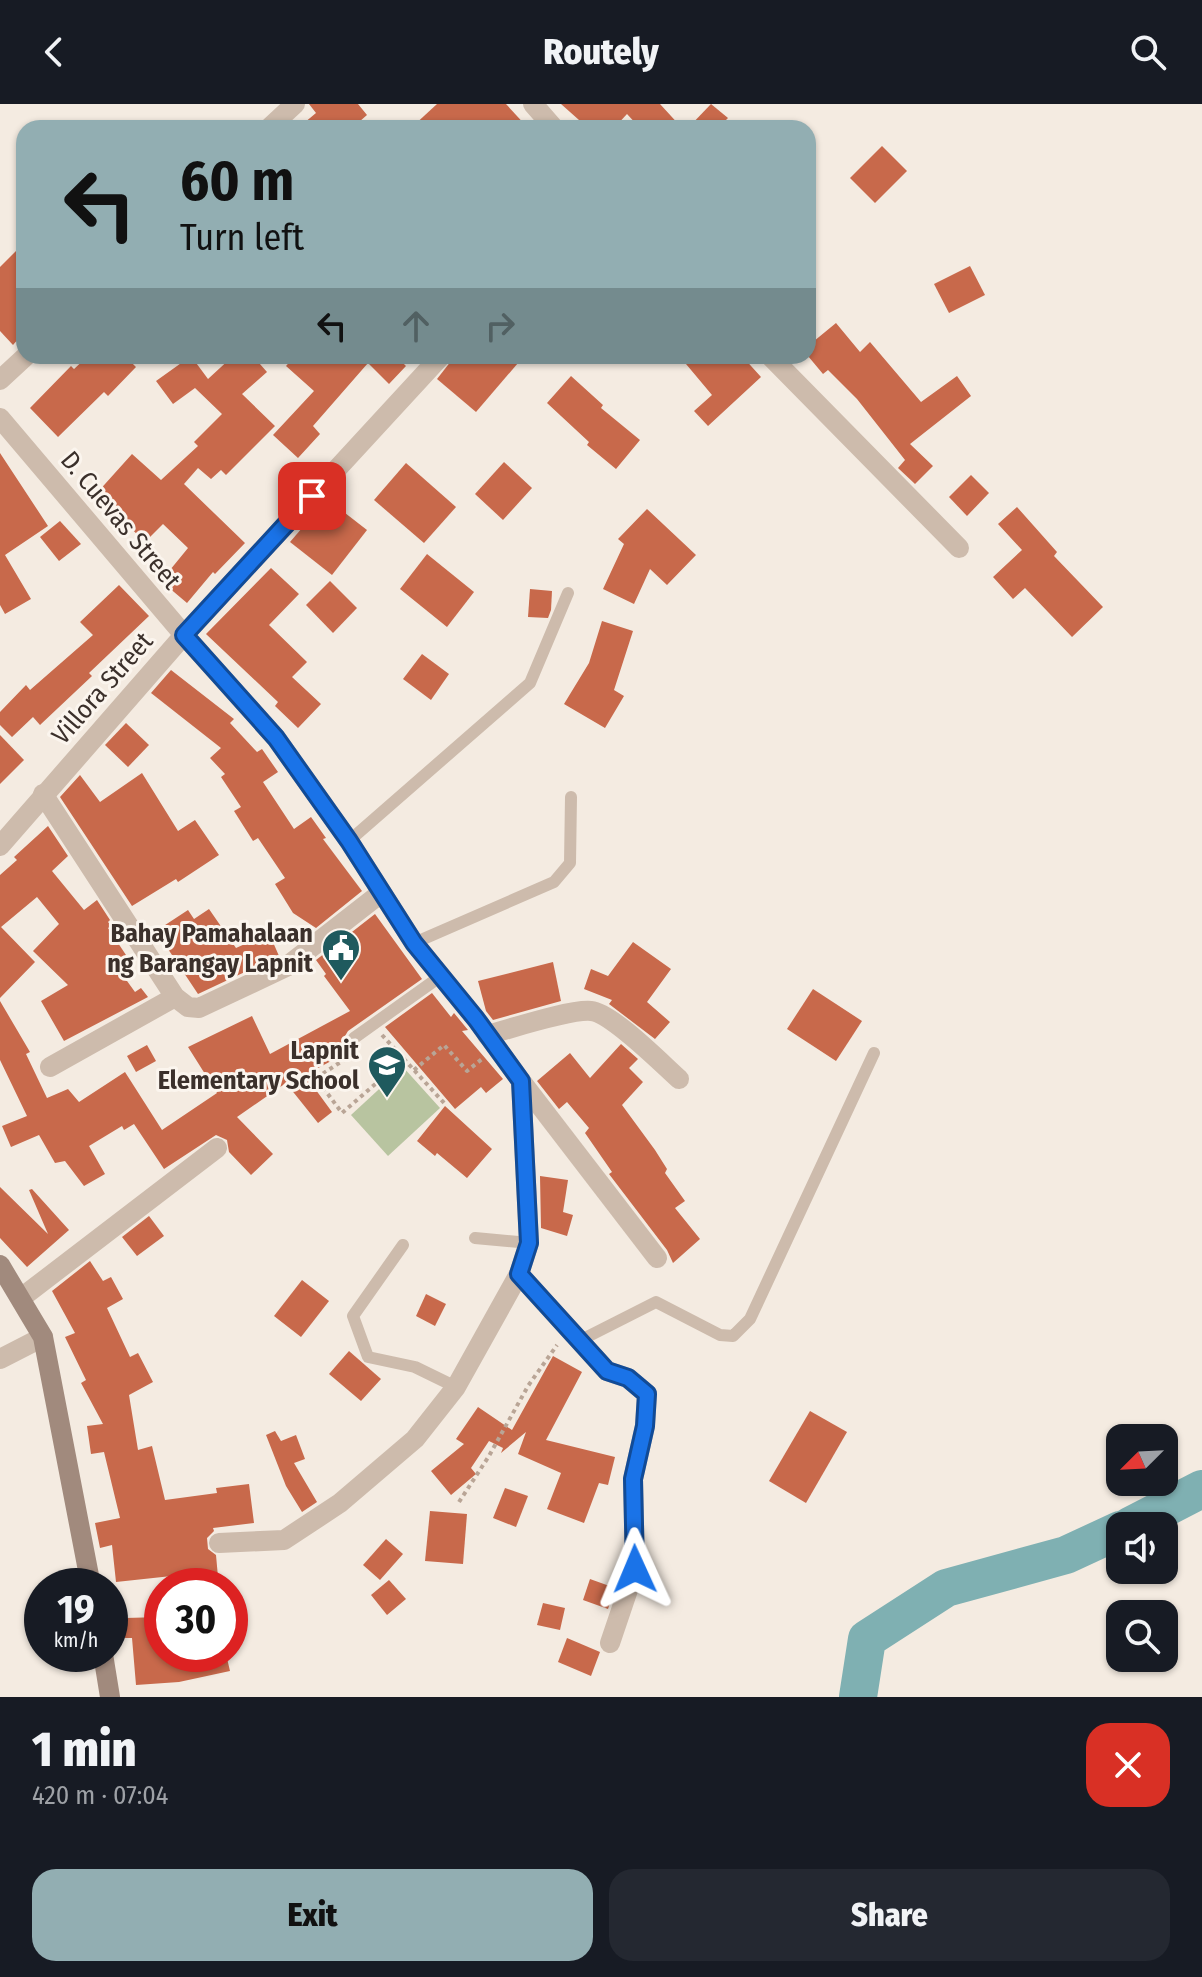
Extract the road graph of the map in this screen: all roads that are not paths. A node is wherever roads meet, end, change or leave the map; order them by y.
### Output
1 (295, 104) edge
2 (533, 104) edge
3 (278, 120) edge
4 (547, 120) edge
5 (17, 364) edge
6 (434, 364) edge
7 (778, 364) edge
8 (0, 380) edge
9 (0, 418) edge
10 (959, 548) dead end
11 (568, 593) dead end
12 (184, 635) junction
13 (43, 794) junction
14 (571, 797) dead end
15 (349, 841) junction
16 (0, 846) edge
17 (381, 893) junction
18 (414, 943) junction
19 (441, 976) junction
20 (175, 997) junction
21 (354, 1038) road end
22 (492, 1041) junction
23 (874, 1053) dead end
24 (50, 1067) dead end
25 (679, 1079) dead end
26 (521, 1081) junction
27 (217, 1148) dead end
28 (475, 1238) dead end
29 (529, 1243) junction
30 (403, 1245) dead end
31 (657, 1258) dead end
32 (0, 1265) edge
33 (519, 1274) junction
34 (21, 1298) junction
35 (575, 1336) junction
36 (43, 1337) junction
37 (0, 1359) edge
38 (456, 1387) junction
39 (219, 1543) dead end
40 (88, 1568) edge
41 (610, 1643) dead end
42 (106, 1672) edge
43 (110, 1697) edge

1 - 3 street
2 - 4 street
5 - 8 street
6 - 12 street, Villora Street
7 - 10 street
9 - 12 street, D. Cuevas Street
11 - 15 lane
12 - 13 street, Villora Street
12 - 15 street, D. Cuevas Street
13 - 16 street, Villora Street
13 - 20 street
14 - 18 lane
15 - 17 street, D. Cuevas Street
17 - 18 street, D. Cuevas Street
17 - 20 street
18 - 19 street, D. Cuevas Street
19 - 21 lane
19 - 22 street, D. Cuevas Street
20 - 24 street
22 - 25 street
22 - 26 street, D. Cuevas Street
23 - 35 lane
26 - 29 street
26 - 31 street, D. Cuevas Street
27 - 34 street
28 - 29 lane
29 - 33 street
30 - 38 lane
32 - 34 street
33 - 35 street
33 - 38 street
34 - 36 street
35 - 41 street
36 - 37 street
36 - 40 street
38 - 39 street
42 - 43 street

